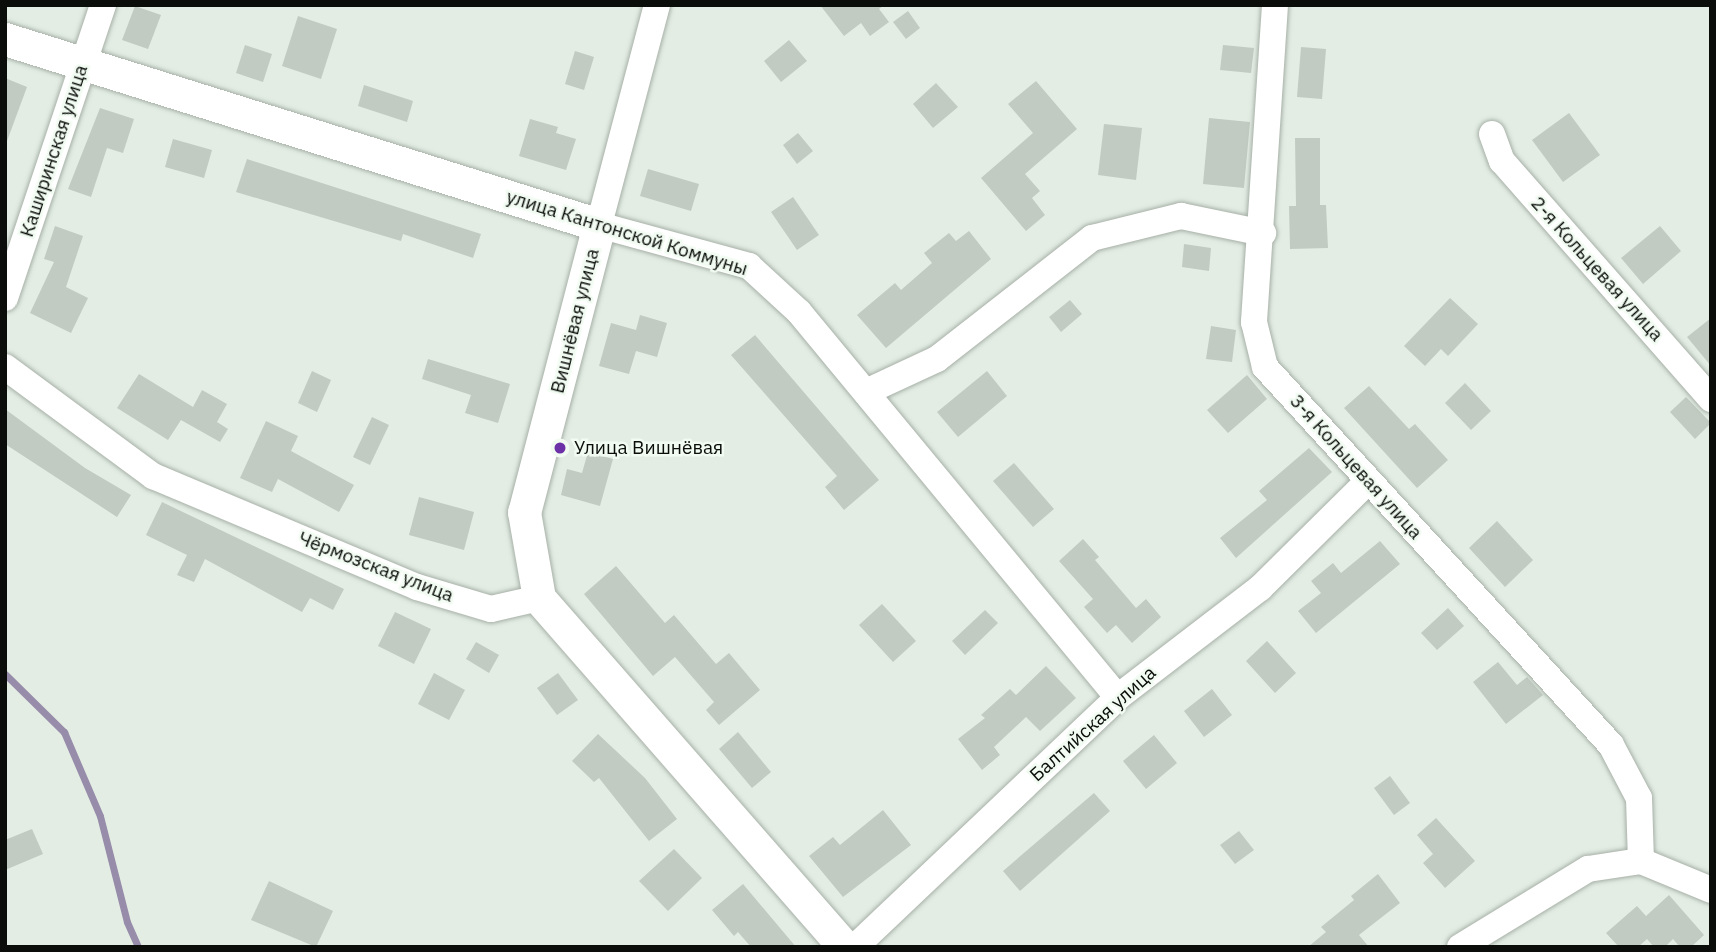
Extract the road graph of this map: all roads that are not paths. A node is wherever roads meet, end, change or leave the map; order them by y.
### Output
1 (103, 5) edge
2 (657, 5) edge
3 (1276, 5) edge
4 (5, 39) edge
5 (83, 66) junction
6 (1492, 134) dead end
7 (599, 225) junction
8 (1263, 233) junction
9 (5, 298) edge
10 (5, 367) edge
11 (866, 392) junction
12 (1711, 399) edge
13 (1368, 481) junction
14 (539, 598) junction
15 (1118, 697) junction
16 (1641, 861) junction
17 (1711, 890) edge
18 (844, 947) edge
19 (856, 947) edge
20 (1460, 947) edge

1 - 5 street, Каширинская улица
2 - 7 street, Вишнёвая улица
3 - 8 street, 3-я Кольцевая улица
4 - 5 street, улица Кантонской Коммуны
5 - 7 street, улица Кантонской Коммуны
5 - 9 street, Каширинская улица
6 - 12 street, 2-я Кольцевая улица
7 - 11 street, улица Кантонской Коммуны
7 - 14 street, Вишнёвая улица
8 - 11 street
8 - 13 street, 3-я Кольцевая улица
10 - 14 street, Чёрмозская улица
11 - 15 street, улица Кантонской Коммуны
13 - 15 street, Балтийская улица
13 - 16 street, 3-я Кольцевая улица
14 - 18 street
15 - 19 street, Балтийская улица
16 - 17 street
16 - 20 street

